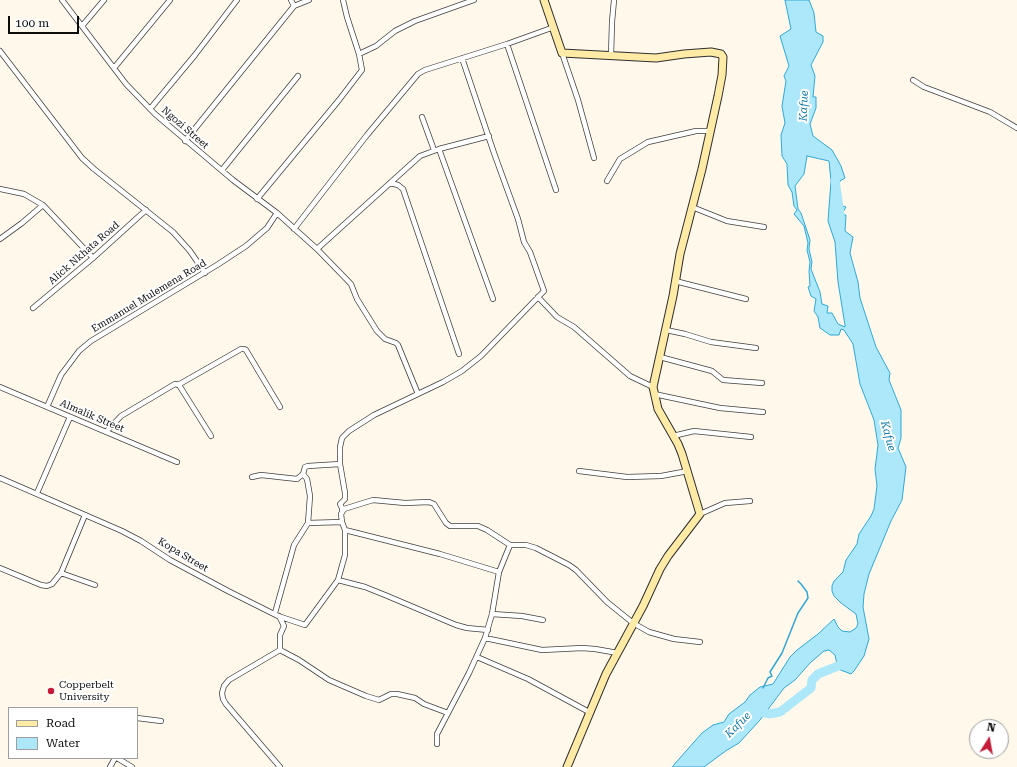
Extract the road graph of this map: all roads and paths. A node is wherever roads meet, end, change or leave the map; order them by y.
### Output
1 (62, 0) edge
2 (104, 0) edge
3 (169, 0) edge
4 (237, 0) edge
5 (291, 0) edge
6 (309, 0) edge
7 (343, 0) edge
8 (474, 0) edge
9 (544, 0) edge
10 (614, 0) edge
11 (294, 6) junction
12 (82, 26) junction
13 (554, 27) junction
14 (507, 44) junction
15 (0, 51) edge
16 (562, 53) junction
17 (359, 54) junction
18 (611, 56) junction
19 (462, 58) junction
20 (114, 68) junction
21 (298, 76) dead end
22 (913, 80) dead end
23 (150, 109) junction
24 (422, 117) dead end
25 (1017, 128) edge
26 (711, 131) junction
27 (489, 136) junction
28 (185, 140) junction
29 (436, 150) junction
30 (594, 158) dead end
31 (222, 170) junction
32 (607, 180) dead end
33 (390, 182) junction
34 (0, 189) edge
35 (556, 190) dead end
36 (257, 199) junction
37 (43, 205) junction
38 (692, 207) junction
39 (146, 210) junction
40 (277, 213) junction
41 (764, 227) dead end
42 (294, 229) junction
43 (0, 239) edge
44 (316, 249) junction
45 (93, 258) junction
46 (205, 272) junction
47 (676, 281) junction
48 (538, 297) junction
49 (492, 299) dead end
50 (746, 299) dead end
51 (33, 308) dead end
52 (666, 330) junction
53 (756, 348) dead end
54 (459, 354) dead end
55 (660, 357) junction
56 (762, 383) dead end
57 (178, 385) junction
58 (0, 387) edge
59 (654, 390) junction
60 (418, 394) junction
61 (47, 407) junction
62 (280, 407) dead end
63 (763, 412) dead end
64 (70, 417) junction
65 (106, 432) junction
66 (211, 436) dead end
67 (673, 436) junction
68 (751, 437) dead end
69 (177, 462) dead end
70 (340, 464) junction
71 (579, 471) dead end
72 (688, 471) junction
73 (303, 474) junction
74 (252, 477) dead end
75 (0, 478) edge
76 (37, 493) junction
77 (750, 501) dead end
78 (341, 514) junction
79 (700, 514) junction
80 (85, 515) junction
81 (342, 522) junction
82 (308, 523) junction
83 (345, 530) junction
84 (510, 545) junction
85 (0, 568) edge
86 (499, 572) junction
87 (61, 573) junction
88 (338, 580) junction
89 (95, 585) dead end
90 (492, 614) junction
91 (276, 615) junction
92 (543, 620) dead end
93 (633, 623) junction
94 (488, 630) junction
95 (485, 638) junction
96 (700, 642) dead end
97 (280, 650) junction
98 (618, 654) junction
99 (477, 657) junction
100 (589, 712) junction
101 (448, 713) junction
102 (138, 718) edge
103 (162, 721) dead end
104 (437, 744) dead end
105 (118, 759) edge
106 (132, 767) edge
107 (280, 767) edge
108 (567, 767) edge

1 - 12 street, Ngozi Street
2 - 12 street
3 - 20 street
4 - 23 street
5 - 11 street
6 - 11 street
7 - 17 street
8 - 17 street
9 - 13 street
10 - 18 street
11 - 28 street
12 - 20 street, Ngozi Street
13 - 14 street
13 - 16 street
14 - 19 street
14 - 35 street
15 - 39 street
16 - 18 street
16 - 30 street
17 - 36 street
18 - 26 street
19 - 27 street
19 - 42 street
20 - 23 street, Ngozi Street
21 - 31 street
22 - 25 street
23 - 28 street, Ngozi Street
24 - 29 street
26 - 32 street
26 - 38 street
27 - 29 street
27 - 48 street
28 - 31 street, Ngozi Street
29 - 33 street
29 - 49 street
31 - 36 street, Ngozi Street
33 - 44 street
33 - 54 street
34 - 37 street
36 - 40 street, Ngozi Street
37 - 43 street
37 - 45 street
38 - 41 street
38 - 47 street
39 - 45 street, Alick Nkhata Road
39 - 46 street
40 - 42 street, Ngozi Street
40 - 46 street, Emmanuel Mulemena Road
42 - 44 street, Ngozi Street
44 - 60 street, Ngozi Street
45 - 51 street, Alick Nkhata Road
46 - 61 street, Emmanuel Mulemena Road
47 - 50 street
47 - 52 street
48 - 59 street
48 - 60 street
52 - 53 street
52 - 55 street
55 - 56 street
55 - 59 street
57 - 62 street
57 - 65 street
57 - 66 street
58 - 61 street, Almalik Street
59 - 63 street
59 - 67 street
60 - 70 street
61 - 64 street, Almalik Street
64 - 65 street, Almalik Street
64 - 76 street
65 - 69 street, Almalik Street
67 - 68 street
67 - 72 street
70 - 73 street
70 - 78 street
71 - 72 street
72 - 79 street
73 - 74 street
73 - 82 street
75 - 76 street, Kopa Street
76 - 80 street, Kopa Street
77 - 79 street
78 - 81 street
78 - 84 street
79 - 93 street
80 - 87 street
80 - 91 street, Kopa Street
81 - 82 street
81 - 83 street
82 - 91 street
83 - 86 street
83 - 88 street
84 - 86 street
84 - 93 street
85 - 87 street
86 - 90 street
87 - 89 street
88 - 91 street, Kopa Street
88 - 94 street
90 - 92 street
90 - 94 street
91 - 97 street
93 - 96 street
93 - 98 street
94 - 95 street
95 - 98 street
95 - 99 street
97 - 101 street
97 - 107 street
98 - 100 street
99 - 100 street
99 - 101 street
100 - 108 street
101 - 104 street
102 - 103 street
105 - 106 street

